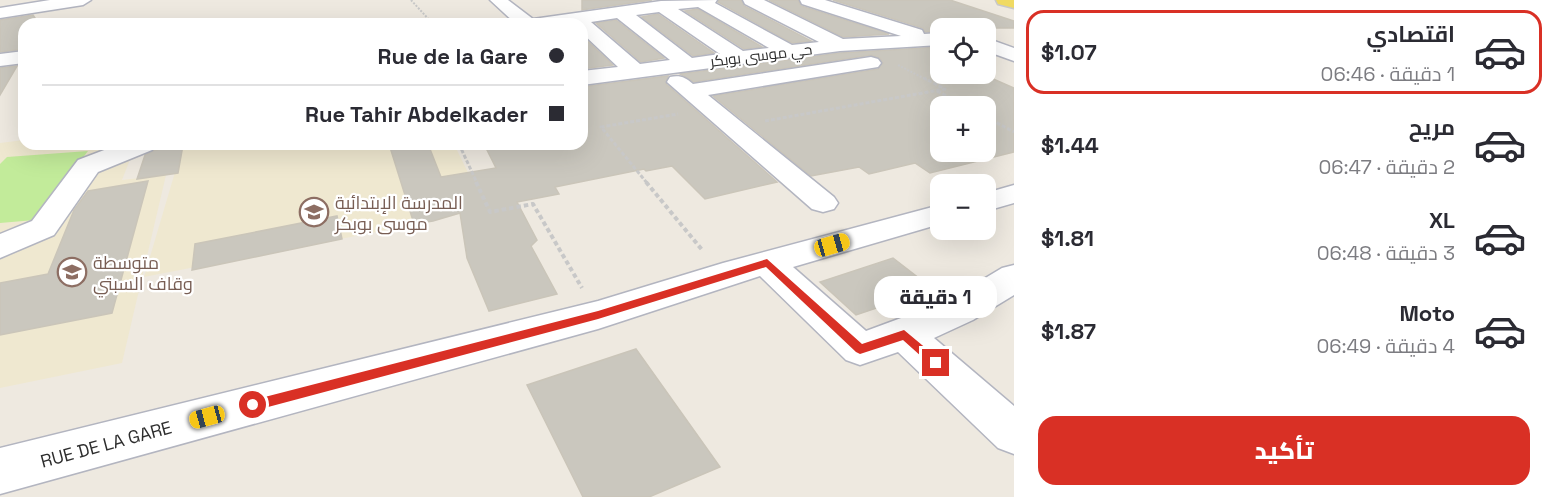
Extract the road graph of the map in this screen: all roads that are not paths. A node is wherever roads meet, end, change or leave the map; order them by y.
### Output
1 (498, 0) edge
2 (751, 0) edge
3 (808, 0) edge
4 (1004, 0) edge
5 (87, 2) edge
6 (687, 2) edge
7 (1014, 3) edge
8 (620, 12) junction
9 (0, 13) edge
10 (78, 18) edge
11 (520, 18) edge
12 (576, 18) edge
13 (588, 29) edge
14 (1005, 31) dead end
15 (996, 32) edge
16 (930, 41) edge
17 (930, 43) edge
18 (840, 45) junction
19 (930, 45) edge
20 (996, 48) edge
21 (788, 51) junction
22 (1014, 55) edge
23 (18, 58) edge
24 (739, 58) junction
25 (0, 60) edge
26 (687, 64) junction
27 (661, 68) junction
28 (635, 71) junction
29 (588, 77) edge
30 (689, 91) junction
31 (128, 150) edge
32 (1014, 194) edge
33 (996, 199) edge
34 (823, 203) dead end
35 (930, 217) edge
36 (0, 247) edge
37 (767, 263) junction
38 (1014, 277) edge
39 (904, 335) junction
40 (1014, 434) edge
41 (0, 471) edge

1 - 11 street
2 - 18 street
3 - 16 street
4 - 7 main road
5 - 9 street
5 - 10 street
6 - 8 street
6 - 21 street
6 - 24 street
8 - 12 street
8 - 26 street
13 - 28 street
14 - 15 street
17 - 18 street, حي موسى بوبكر
18 - 21 street, حي موسى بوبكر
19 - 30 street
20 - 22 street
21 - 24 street, حي موسى بوبكر
23 - 25 street
24 - 26 street, حي موسى بوبكر
26 - 27 street, حي موسى بوبكر
27 - 28 street, حي موسى بوبكر
27 - 30 street
28 - 29 street, حي موسى بوبكر
30 - 34 street
31 - 36 street
32 - 33 street
35 - 37 street, RUE DE LA GARE
37 - 39 street
37 - 41 street, RUE DE LA GARE
38 - 39 street
39 - 40 street

